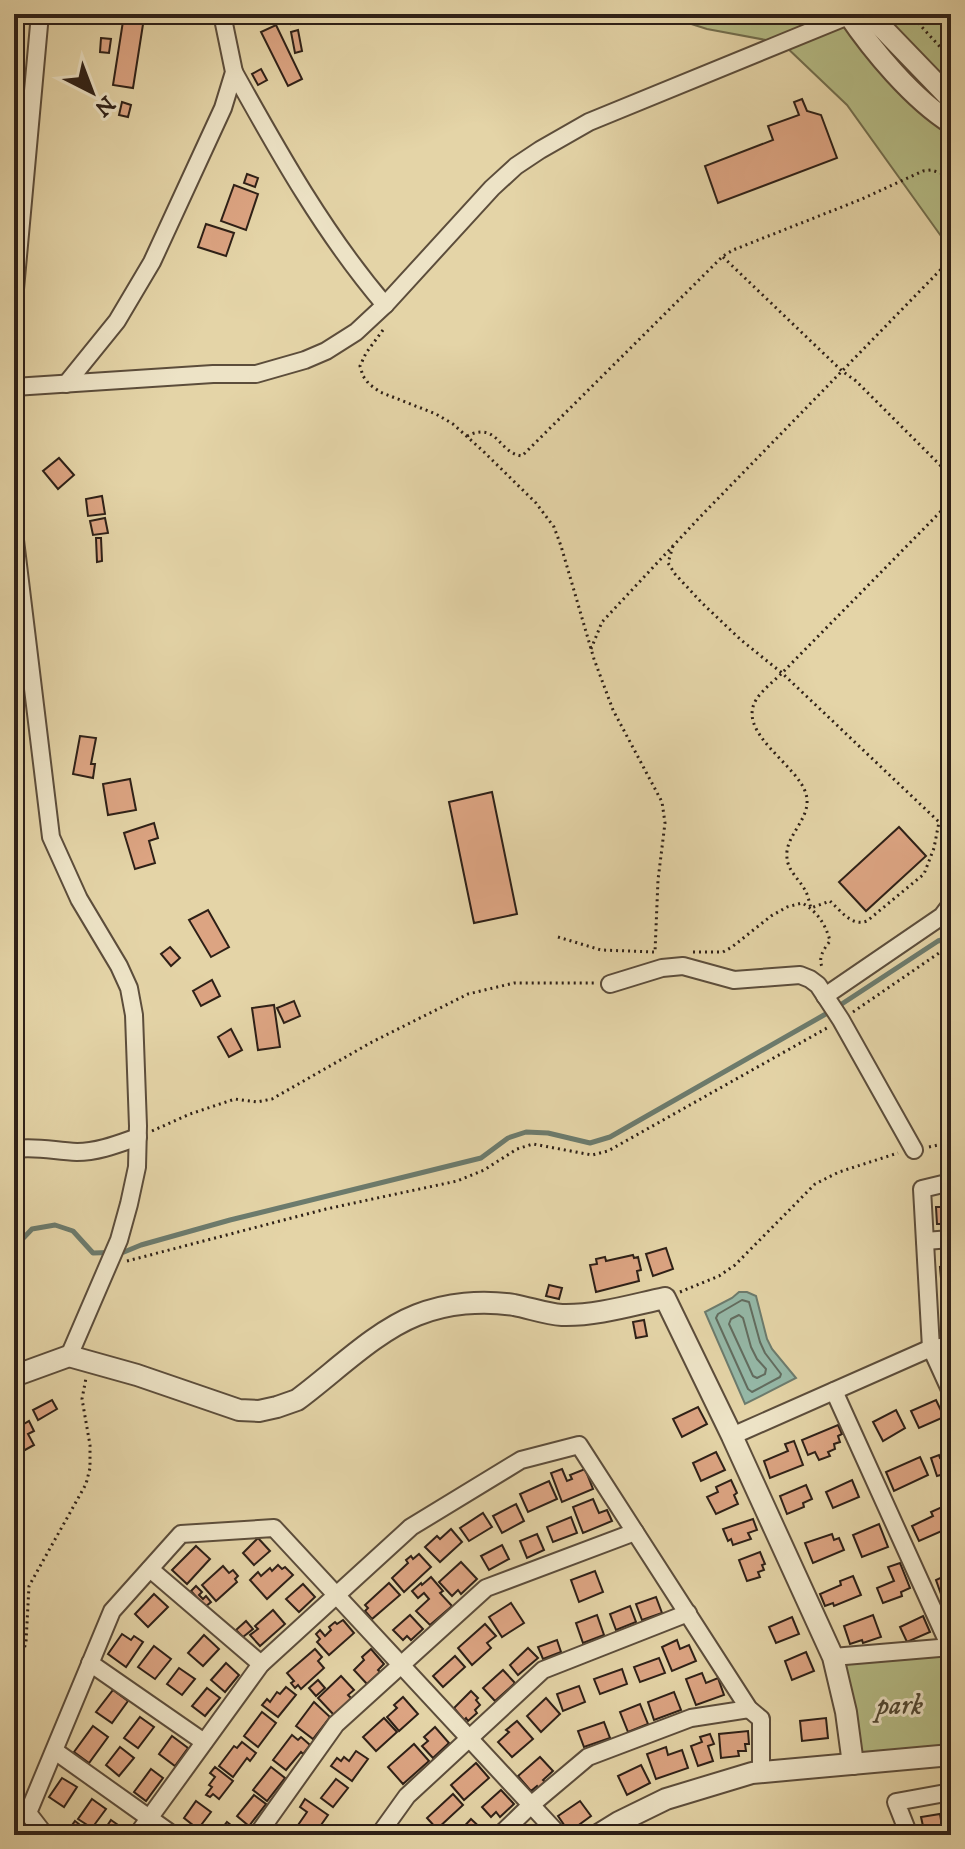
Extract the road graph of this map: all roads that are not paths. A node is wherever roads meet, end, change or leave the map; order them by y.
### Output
1 (40, 14) edge
2 (222, 14) edge
3 (848, 15) edge
4 (877, 16) edge
5 (234, 72) junction
6 (951, 99) edge
7 (951, 123) edge
8 (14, 300) edge
9 (385, 305) junction
10 (66, 384) junction
11 (14, 387) edge
12 (14, 532) edge
13 (951, 904) edge
14 (610, 984) road end
15 (830, 993) junction
16 (138, 1137) junction
17 (17, 1146) edge
18 (914, 1150) road end
19 (951, 1182) edge
20 (951, 1239) edge
21 (925, 1241) junction
22 (951, 1346) edge
23 (931, 1348) junction
24 (69, 1356) junction
25 (14, 1376) edge
26 (834, 1391) junction
27 (951, 1392) edge
28 (732, 1436) junction
29 (635, 1532) junction
30 (150, 1569) junction
31 (335, 1594) junction
32 (688, 1613) junction
33 (951, 1647) edge
34 (833, 1657) junction
35 (90, 1663) junction
36 (261, 1664) junction
37 (401, 1666) junction
38 (749, 1709) junction
39 (469, 1738) junction
40 (204, 1742) junction
41 (55, 1751) junction
42 (951, 1755) edge
43 (853, 1764) junction
44 (761, 1772) junction
45 (951, 1792) edge
46 (531, 1805) junction
47 (149, 1818) junction
48 (45, 1835) edge
49 (137, 1835) edge
50 (173, 1835) edge
51 (257, 1835) edge
52 (379, 1835) edge
53 (500, 1835) edge
54 (559, 1835) edge
55 (598, 1835) edge
56 (909, 1835) edge

1 - 8 street
2 - 5 street
3 - 7 street
3 - 9 street
4 - 6 street
5 - 9 street
5 - 10 street
9 - 10 street
10 - 11 street
12 - 16 street
13 - 15 street
14 - 15 street
15 - 18 street
16 - 17 street
16 - 24 street
19 - 21 street
20 - 21 street
21 - 23 street
22 - 23 street
23 - 26 street
23 - 27 street
24 - 25 street
24 - 28 street
26 - 28 street
26 - 33 street
28 - 34 street
29 - 31 street
29 - 32 street
29 - 37 street
30 - 31 street
30 - 35 street
30 - 36 street
31 - 36 street
31 - 37 street
32 - 38 street
32 - 39 street
33 - 34 street
34 - 43 street
35 - 40 street
35 - 41 street
36 - 40 street
37 - 39 street
37 - 51 street
38 - 44 street
38 - 46 street
39 - 46 street
39 - 52 street
40 - 47 street
41 - 47 street
41 - 48 street
42 - 43 street
43 - 44 street
44 - 55 street
45 - 56 street
46 - 53 street
46 - 54 street
47 - 49 street
47 - 50 street

